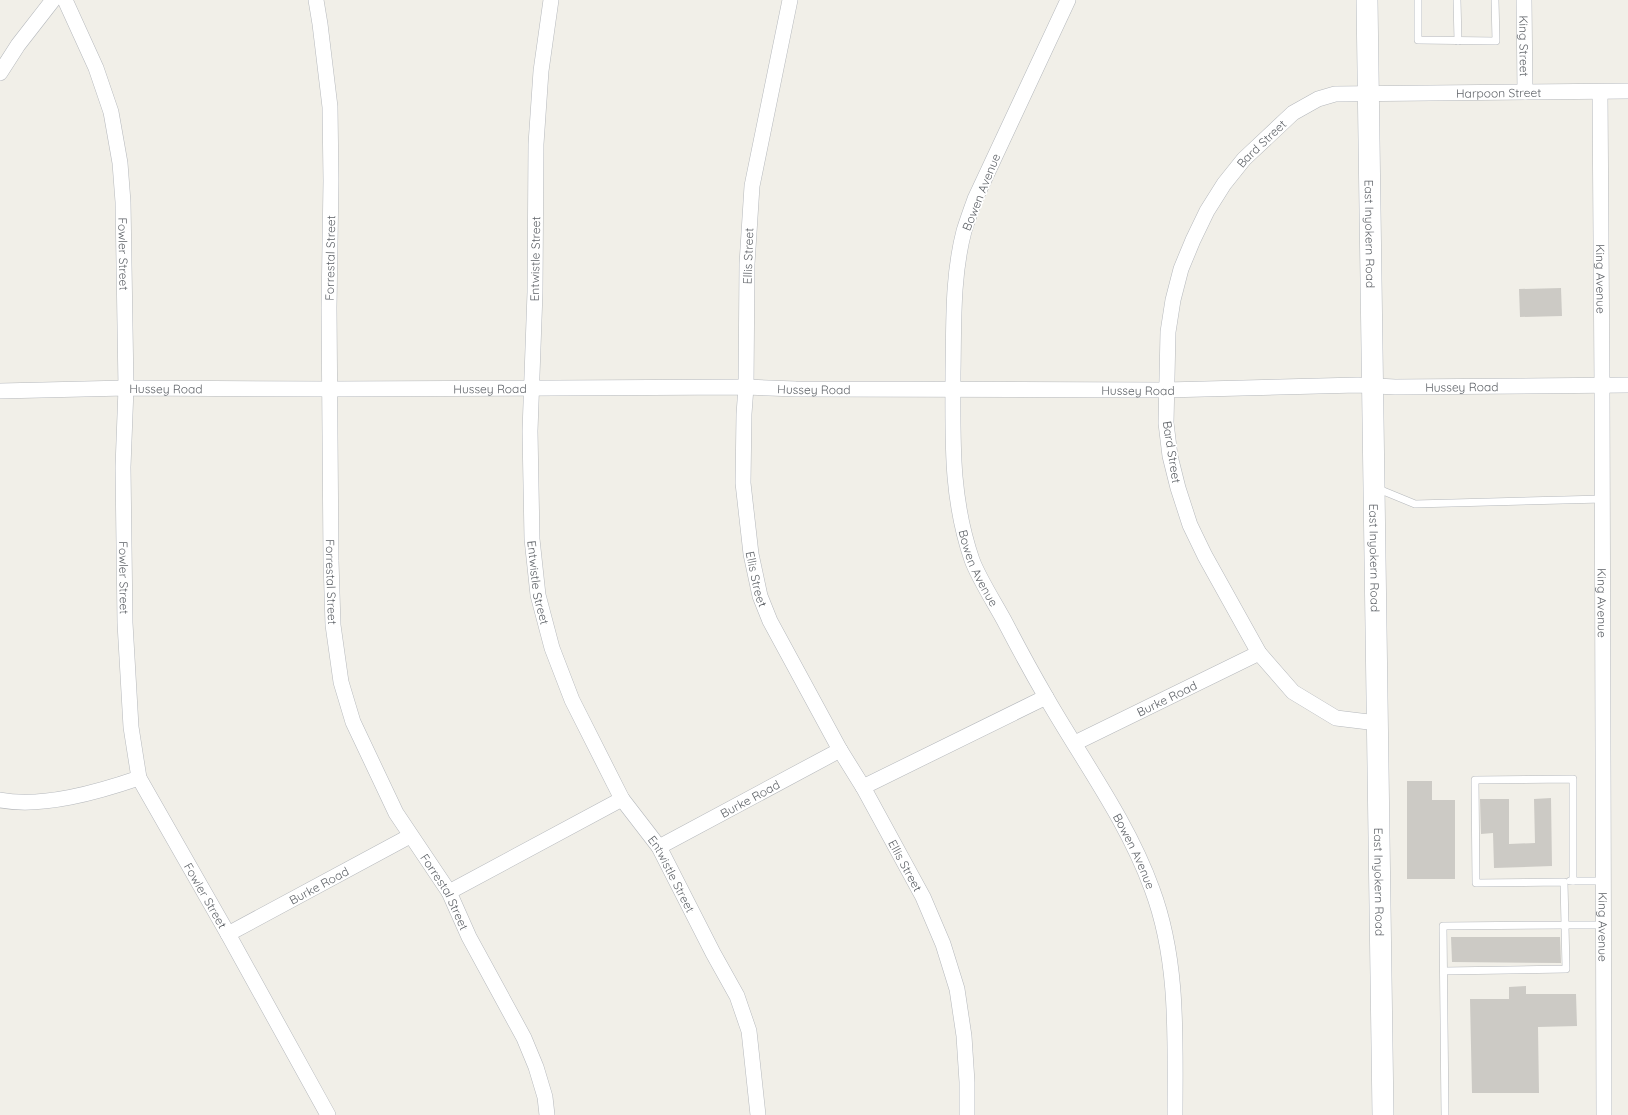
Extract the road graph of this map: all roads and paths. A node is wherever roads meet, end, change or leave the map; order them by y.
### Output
1 (53, 0) edge
2 (65, 0) edge
3 (316, 0) edge
4 (551, 0) edge
5 (790, 0) edge
6 (1068, 0) edge
7 (1367, 0) edge
8 (1418, 0) edge
9 (1457, 0) edge
10 (1495, 0) edge
11 (1524, 0) edge
12 (1458, 41) junction
13 (0, 73) edge
14 (1628, 91) edge
15 (1525, 92) junction
16 (1600, 92) junction
17 (1370, 94) junction
18 (1628, 385) edge
19 (1373, 386) junction
20 (1602, 386) junction
21 (531, 387) junction
22 (746, 387) junction
23 (126, 388) junction
24 (953, 388) junction
25 (330, 389) junction
26 (1166, 390) junction
27 (0, 391) edge
28 (1374, 487) junction
29 (1603, 499) junction
30 (1259, 653) junction
31 (1046, 697) junction
32 (1377, 723) junction
33 (1075, 743) junction
34 (840, 750) junction
35 (139, 778) junction
36 (863, 787) junction
37 (622, 799) junction
38 (0, 800) edge
39 (410, 836) junction
40 (659, 847) junction
41 (1573, 881) junction
42 (1603, 881) junction
43 (1564, 882) junction
44 (449, 892) junction
45 (1565, 925) junction
46 (1603, 925) junction
47 (228, 934) junction
48 (1444, 971) junction
49 (328, 1115) edge
50 (548, 1115) edge
51 (758, 1115) edge
52 (967, 1115) edge
53 (1175, 1115) edge
54 (1383, 1115) edge
55 (1445, 1115) edge
56 (1604, 1115) edge

1 - 13 street
2 - 23 street, Fowler Street
3 - 25 street, Forrestal Street
4 - 21 street, Entwistle Street
5 - 22 street, Ellis Street
6 - 24 street, Bowen Avenue
7 - 17 street, East Inyokern Road
8 - 12 lane
9 - 12 lane
10 - 12 lane
11 - 15 street, King Street
14 - 16 street, Harpoon Street
15 - 16 street, Harpoon Street
15 - 17 street, Harpoon Street
16 - 20 street, King Avenue
17 - 19 street, East Inyokern Road
17 - 26 street, Bard Street
18 - 20 street, Hussey Road
19 - 20 street, Hussey Road
19 - 26 street, Hussey Road
19 - 28 street, East Inyokern Road
20 - 29 street, King Avenue
21 - 22 street, Hussey Road
21 - 25 street, Hussey Road
21 - 37 street, Entwistle Street
22 - 24 street, Hussey Road
22 - 34 street, Ellis Street
23 - 25 street, Hussey Road
23 - 27 street, Hussey Road
23 - 35 street, Fowler Street
24 - 26 street, Hussey Road
24 - 31 street, Bowen Avenue
25 - 39 street, Forrestal Street
26 - 30 street, Bard Street
28 - 29 lane
28 - 32 street, East Inyokern Road
29 - 42 street, King Avenue
30 - 32 street, Bard Street
30 - 33 street, Burke Road
31 - 33 street, Bowen Avenue
31 - 36 street
32 - 54 street, East Inyokern Road
33 - 53 street, Bowen Avenue
34 - 36 street, Ellis Street
34 - 40 street, Burke Road
35 - 38 street
35 - 47 street, Fowler Street
36 - 52 street, Ellis Street
37 - 40 street, Entwistle Street
37 - 44 street
39 - 44 street, Forrestal Street
39 - 47 street, Burke Road
40 - 51 street, Entwistle Street
41 - 42 lane
41 - 43 lane
41 - 43 lane
42 - 46 street, King Avenue
43 - 45 lane
44 - 50 street, Forrestal Street
45 - 46 lane
45 - 48 lane
45 - 48 lane
46 - 56 street, King Avenue
47 - 49 street, Fowler Street
48 - 55 lane

